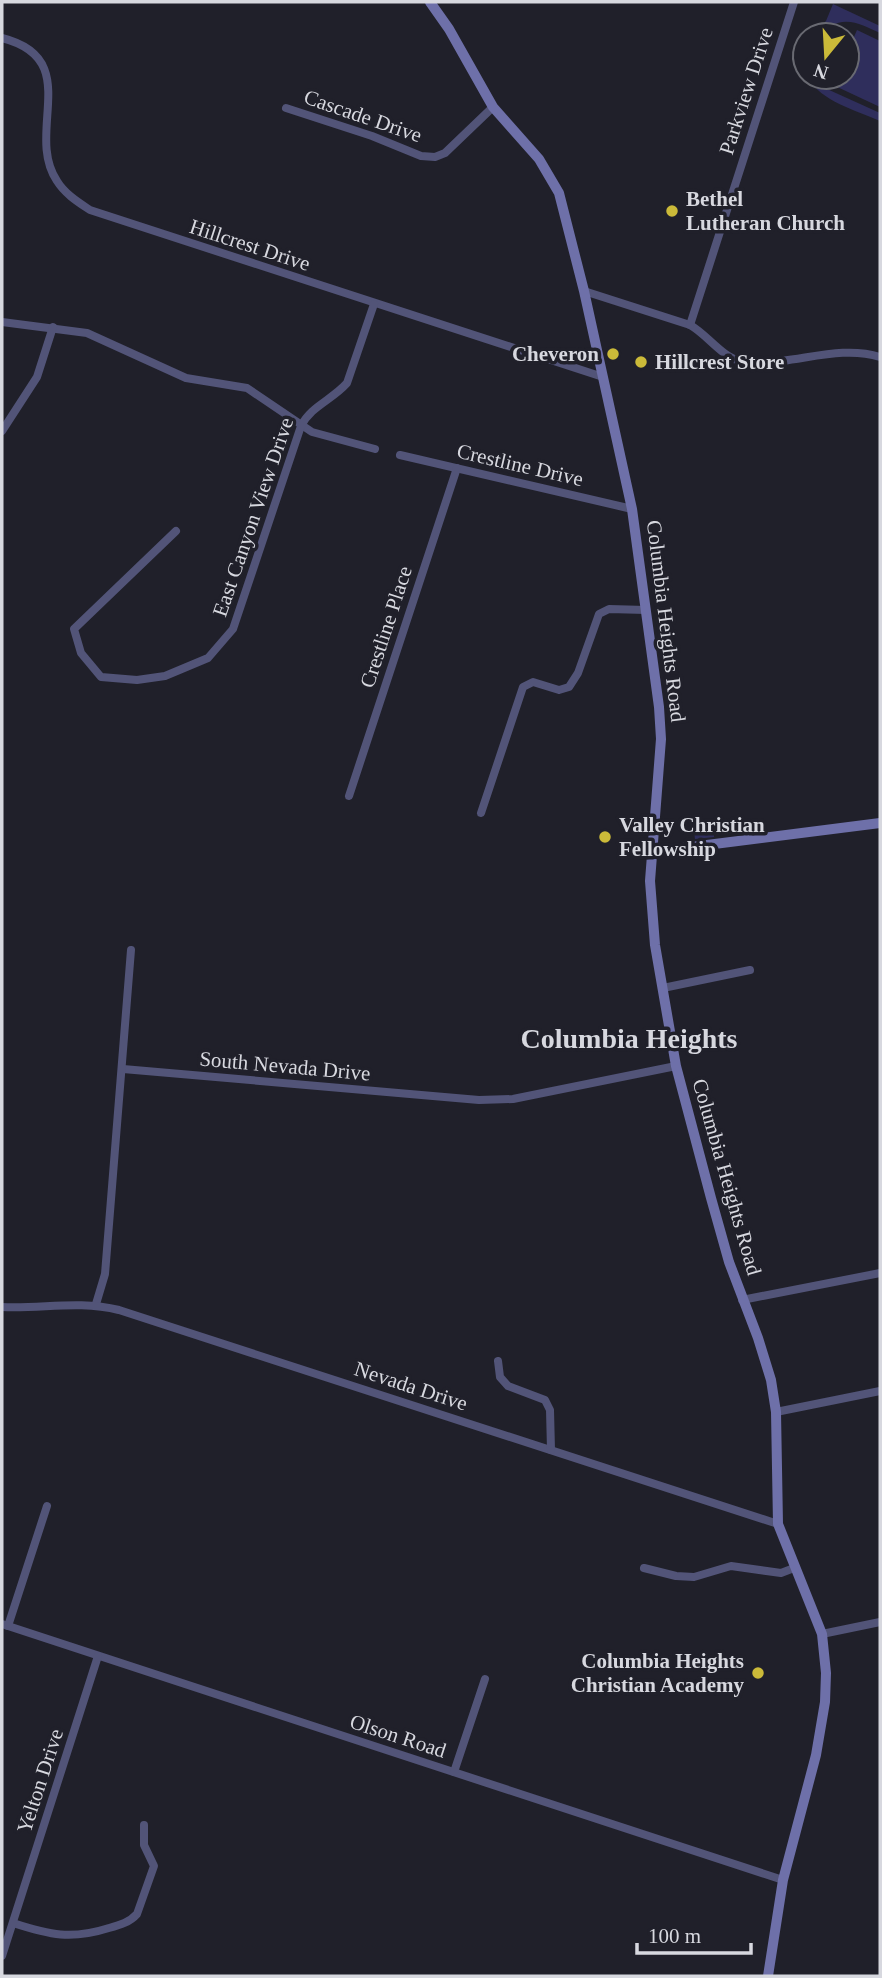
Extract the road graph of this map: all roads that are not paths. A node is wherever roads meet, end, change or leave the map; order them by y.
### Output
1 (429, 2) edge
2 (794, 2) edge
3 (2, 38) edge
4 (493, 107) junction
5 (286, 108) dead end
6 (584, 291) junction
7 (374, 304) junction
8 (2, 322) edge
9 (690, 324) junction
10 (53, 327) junction
11 (880, 358) edge
12 (603, 377) junction
13 (301, 426) junction
14 (2, 431) edge
15 (375, 449) dead end
16 (400, 455) dead end
17 (457, 468) junction
18 (632, 509) junction
19 (176, 531) dead end
20 (646, 610) junction
21 (349, 796) dead end
22 (481, 813) dead end
23 (880, 823) edge
24 (651, 852) junction
25 (131, 950) dead end
26 (750, 970) dead end
27 (663, 988) junction
28 (676, 1066) junction
29 (123, 1069) junction
30 (880, 1273) edge
31 (742, 1300) junction
32 (96, 1304) junction
33 (2, 1307) edge
34 (498, 1361) dead end
35 (880, 1391) edge
36 (776, 1412) junction
37 (551, 1450) junction
38 (47, 1506) dead end
39 (778, 1524) junction
40 (643, 1568) dead end
41 (794, 1568) junction
42 (880, 1622) edge
43 (5, 1625) edge
44 (821, 1634) junction
45 (98, 1656) junction
46 (485, 1679) dead end
47 (454, 1772) junction
48 (144, 1825) dead end
49 (783, 1880) junction
50 (13, 1923) junction
51 (2, 1956) edge
52 (768, 1976) edge

1 - 4 street, Columbia Heights Road
2 - 9 street, Parkview Drive
3 - 7 street, Hillcrest Drive
4 - 5 street, Cascade Drive
4 - 6 street, Columbia Heights Road
6 - 9 street
6 - 12 street, Columbia Heights Road
7 - 12 street, Hillcrest Drive
7 - 13 street, East Canyon View Drive
8 - 10 street
9 - 11 street
10 - 13 street
10 - 14 street
12 - 18 street, Columbia Heights Road
13 - 15 street
13 - 19 street, East Canyon View Drive
16 - 17 street, Crestline Drive
17 - 18 street, Crestline Drive
17 - 21 street, Crestline Place
18 - 20 street, Columbia Heights Road
20 - 22 street
20 - 24 street, Columbia Heights Road
23 - 24 street
24 - 27 street, Columbia Heights Road
25 - 29 street
26 - 27 street
27 - 28 street, Columbia Heights Road
28 - 29 street, South Nevada Drive
28 - 31 street, Columbia Heights Road
29 - 32 street
30 - 31 street
31 - 36 street, Columbia Heights Road
32 - 33 street, Nevada Drive
32 - 37 street, Nevada Drive
34 - 37 street
35 - 36 street
36 - 39 street, Columbia Heights Road
37 - 39 street, Nevada Drive
38 - 43 street
39 - 41 street, Columbia Heights Road
40 - 41 street
41 - 44 street, Columbia Heights Road
42 - 44 street
43 - 45 street, Olson Road
44 - 49 street, Columbia Heights Road
45 - 47 street, Olson Road
45 - 50 street, Yelton Drive
46 - 47 street
47 - 49 street, Olson Road
48 - 50 street
49 - 52 street, Columbia Heights Road
50 - 51 street, Yelton Drive

